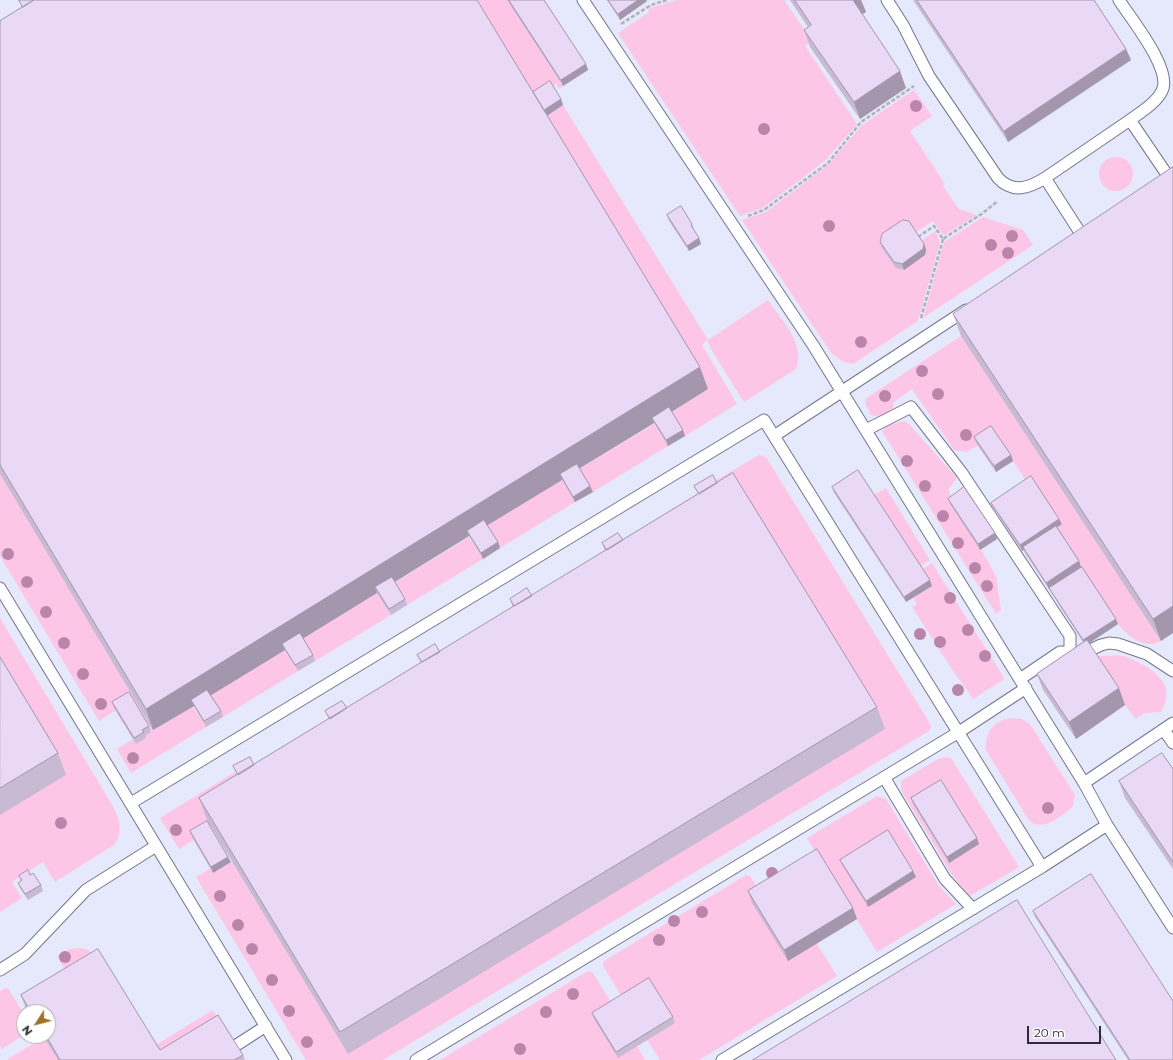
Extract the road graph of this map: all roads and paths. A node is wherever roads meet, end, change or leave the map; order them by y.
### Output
1 (583, 0) edge
2 (667, 0) edge
3 (887, 0) edge
4 (1119, 0) edge
5 (606, 34) junction
6 (929, 76) junction
7 (1130, 120) junction
8 (1168, 177) edge
9 (1045, 178) junction
10 (1007, 186) junction
11 (731, 222) junction
12 (1081, 234) edge
13 (918, 237) edge
14 (943, 239) junction
15 (975, 304) edge
16 (928, 335) junction
17 (842, 392) junction
18 (866, 430) junction
19 (774, 436) junction
20 (0, 588) edge
21 (1070, 653) junction
22 (1173, 671) edge
23 (1023, 684) junction
24 (1169, 726) edge
25 (959, 732) junction
26 (1173, 743) edge
27 (884, 777) junction
28 (1084, 783) junction
29 (131, 803) junction
30 (1107, 825) junction
31 (156, 846) junction
32 (1042, 867) junction
33 (973, 909) junction
34 (1173, 928) edge
35 (0, 970) edge
36 (266, 1026) junction
37 (235, 1046) edge
38 (286, 1060) edge
39 (416, 1060) edge
40 (722, 1060) edge

1 - 5 lane
2 - 5 path
3 - 6 lane
4 - 7 lane
5 - 11 lane
6 - 10 lane
6 - 11 path
7 - 8 lane
7 - 9 lane
9 - 10 lane
9 - 12 lane
10 - 14 path
11 - 17 lane
13 - 14 path
14 - 16 path
15 - 16 lane
16 - 17 lane
17 - 18 lane
17 - 19 lane
18 - 21 lane
18 - 23 lane
19 - 25 lane
19 - 29 lane
20 - 29 lane
21 - 22 lane
21 - 23 lane
23 - 25 lane
23 - 28 lane
24 - 26 lane
24 - 28 lane
25 - 27 lane
25 - 32 lane
27 - 33 lane
27 - 39 lane
28 - 30 lane
29 - 31 lane
30 - 32 lane
30 - 34 lane
31 - 35 lane
31 - 36 lane
32 - 33 lane
33 - 40 lane
36 - 37 lane
36 - 38 lane

